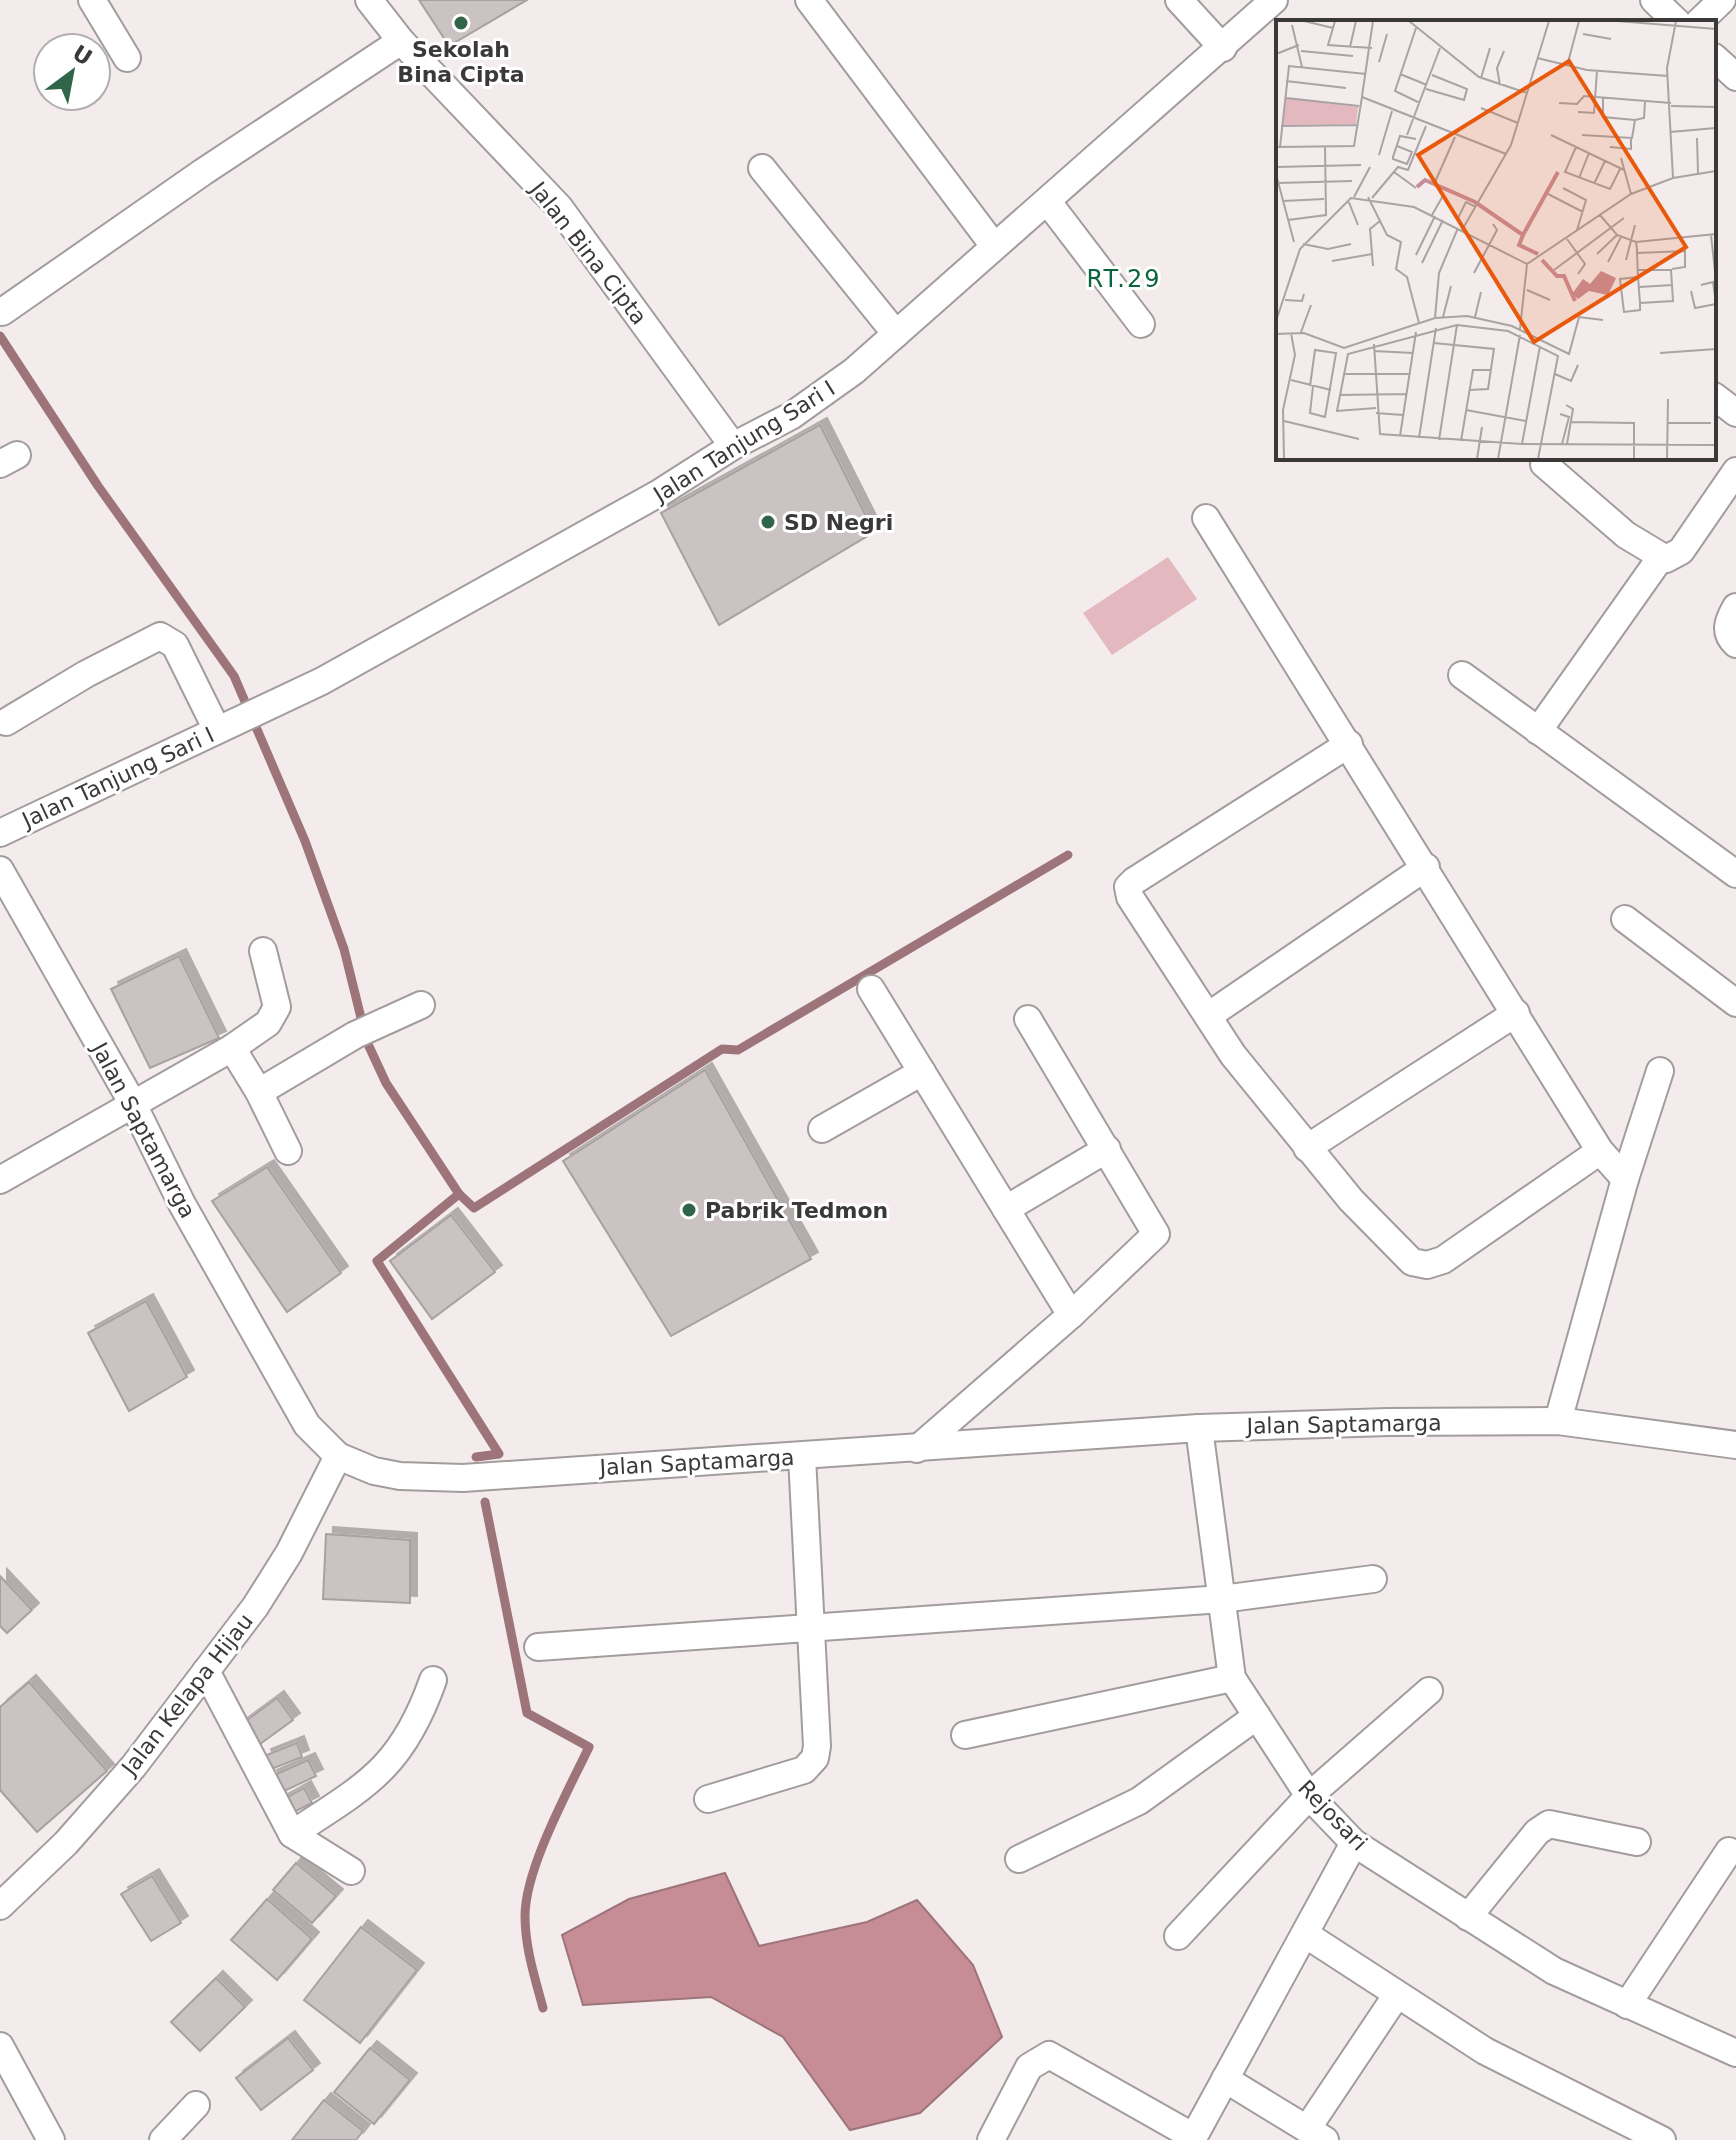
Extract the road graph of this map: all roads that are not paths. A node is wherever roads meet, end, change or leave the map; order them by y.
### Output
1 (92, 0) edge
2 (369, 0) edge
3 (809, 0) edge
4 (1179, 0) edge
5 (1274, 0) edge
6 (1654, 0) edge
7 (1722, 0) edge
8 (1675, 20) edge
9 (1701, 20) edge
10 (401, 41) junction
11 (1223, 48) junction
12 (127, 58) dead end
13 (1716, 59) edge
14 (1736, 77) edge
15 (762, 168) dead end
16 (1048, 202) junction
17 (994, 246) junction
18 (2, 312) dead end
19 (1141, 324) dead end
20 (896, 334) junction
21 (1716, 398) edge
22 (1736, 413) edge
23 (733, 446) junction
24 (1544, 464) dead end
25 (1736, 471) edge
26 (1206, 518) dead end
27 (1661, 557) junction
28 (1736, 607) edge
29 (1736, 644) edge
30 (1462, 675) dead end
31 (6, 722) dead end
32 (226, 725) junction
33 (1538, 731) junction
34 (1349, 744) junction
35 (0, 833) edge
36 (1426, 867) junction
37 (0, 870) edge
38 (1736, 874) edge
39 (1625, 919) dead end
40 (263, 951) dead end
41 (871, 989) dead end
42 (1736, 1003) edge
43 (421, 1005) dead end
44 (1516, 1013) junction
45 (1208, 1016) junction
46 (1028, 1019) dead end
47 (232, 1048) junction
48 (1660, 1071) dead end
49 (922, 1072) junction
50 (259, 1092) junction
51 (133, 1104) junction
52 (822, 1129) dead end
53 (1307, 1148) junction
54 (1107, 1149) junction
55 (288, 1151) dead end
56 (1600, 1151) junction
57 (1625, 1179) junction
58 (0, 1180) edge
59 (1006, 1209) junction
60 (1071, 1315) junction
61 (1558, 1421) junction
62 (1199, 1428) junction
63 (1736, 1445) edge
64 (917, 1449) junction
65 (338, 1456) junction
66 (802, 1457) junction
67 (1373, 1579) dead end
68 (1222, 1599) junction
69 (811, 1628) junction
70 (538, 1647) dead end
71 (206, 1671) junction
72 (1232, 1678) junction
73 (433, 1680) dead end
74 (1429, 1691) dead end
75 (1257, 1716) junction
76 (965, 1735) dead end
77 (1309, 1796) junction
78 (708, 1799) dead end
79 (292, 1834) junction
80 (1637, 1842) dead end
81 (1354, 1843) junction
82 (1729, 1851) dead end
83 (1019, 1859) dead end
84 (351, 1871) dead end
85 (0, 1906) edge
86 (1468, 1917) junction
87 (1305, 1934) junction
88 (1178, 1936) dead end
89 (1396, 1996) junction
90 (1627, 2005) junction
91 (0, 2046) edge
92 (1736, 2053) edge
93 (1225, 2079) junction
94 (196, 2105) dead end
95 (1316, 2135) edge
96 (1193, 2139) edge
97 (51, 2140) edge
98 (163, 2140) edge
99 (991, 2140) edge
100 (1662, 2140) edge

1 - 12 street
2 - 10 street, Jalan Bina Cipta
3 - 17 street
4 - 11 street
5 - 11 street, Jalan Tanjung Sari I
6 - 8 street
7 - 9 street
10 - 18 street
10 - 23 street, Jalan Bina Cipta
11 - 16 street, Jalan Tanjung Sari I
13 - 14 street
15 - 20 street
16 - 17 street, Jalan Tanjung Sari I
16 - 19 street
17 - 20 street, Jalan Tanjung Sari I
20 - 23 street, Jalan Tanjung Sari I
21 - 22 street
23 - 32 street, Jalan Tanjung Sari I
24 - 27 street
25 - 27 street
26 - 34 street
27 - 33 street
28 - 29 street
30 - 33 street
31 - 32 street
32 - 35 street, Jalan Tanjung Sari I
33 - 38 street
34 - 36 street
34 - 45 street
36 - 44 street
36 - 45 street
37 - 51 street, Jalan Saptamarga
39 - 42 street
40 - 47 street
41 - 49 street
43 - 50 street
44 - 53 street
44 - 56 street
45 - 53 street
46 - 54 street
47 - 50 street
47 - 51 street
48 - 57 street
49 - 52 street
49 - 59 street
50 - 55 street
51 - 58 street
51 - 65 street, Jalan Saptamarga
53 - 56 street
54 - 59 street
54 - 60 street
56 - 57 street
57 - 61 street
59 - 60 street
60 - 64 street
61 - 62 street, Jalan Saptamarga
61 - 63 street, Jalan Saptamarga
62 - 64 street, Jalan Saptamarga
62 - 68 street, Rejosari
64 - 66 street, Jalan Saptamarga
65 - 66 street, Jalan Saptamarga
65 - 71 street, Jalan Kelapa Hijau
66 - 69 street
67 - 68 street
68 - 69 street
68 - 72 street, Rejosari
69 - 70 street
69 - 78 street
71 - 79 street
71 - 85 street, Jalan Kelapa Hijau
72 - 75 street, Rejosari
72 - 76 street
73 - 79 street
74 - 77 street
75 - 77 street, Rejosari
75 - 83 street
77 - 81 street, Rejosari
77 - 88 street
79 - 84 street
80 - 86 street
81 - 86 street, Rejosari
81 - 87 street
82 - 90 street
86 - 90 street, Rejosari
87 - 89 street
87 - 93 street
89 - 95 street
89 - 100 street
90 - 92 street, Rejosari
91 - 97 street
93 - 95 street
93 - 96 street
94 - 98 street
96 - 99 street

